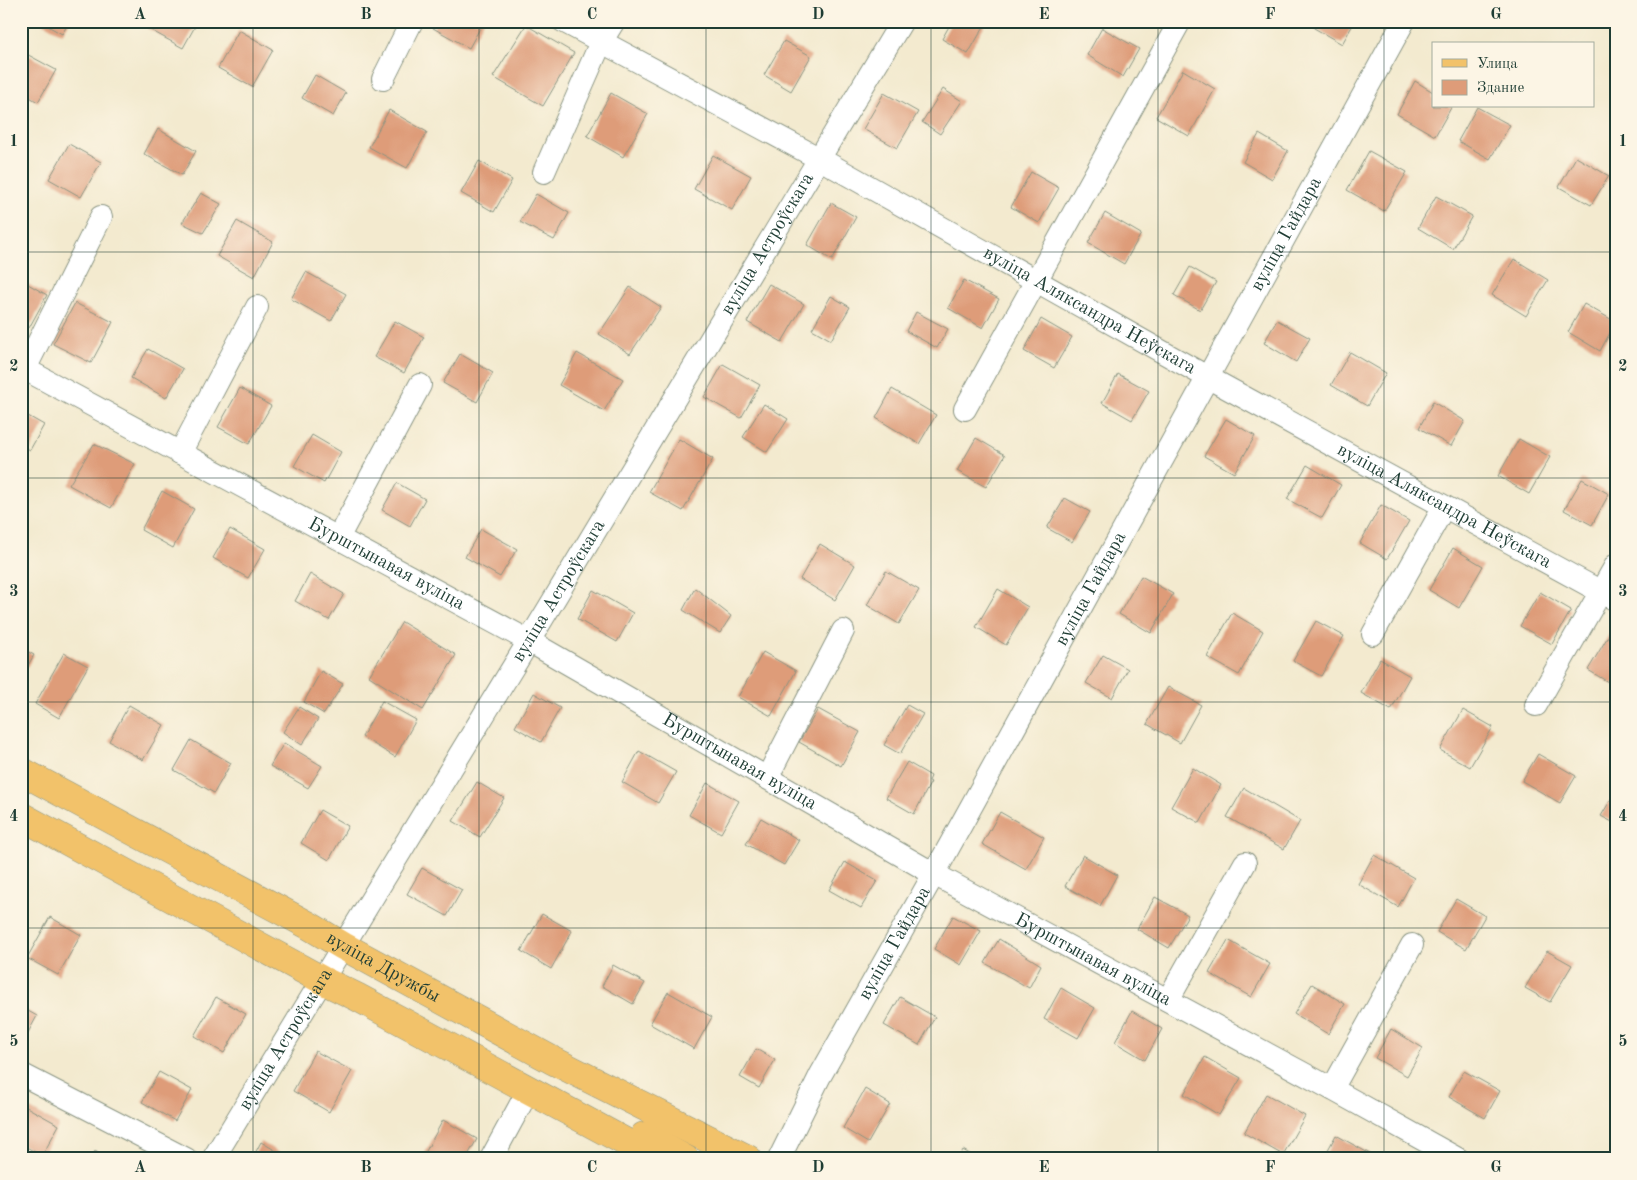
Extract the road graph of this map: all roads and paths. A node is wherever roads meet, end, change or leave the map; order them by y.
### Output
1 (412, 21) edge
2 (563, 21) edge
3 (614, 21) edge
4 (902, 21) edge
5 (1180, 21) edge
6 (1404, 21) edge
7 (601, 42) junction
8 (383, 79) dead end
9 (820, 159) junction
10 (544, 172) dead end
11 (101, 217) dead end
12 (1035, 281) junction
13 (257, 307) dead end
14 (23, 368) edge
15 (1207, 377) junction
16 (420, 385) dead end
17 (965, 409) dead end
18 (180, 453) junction
19 (1444, 507) junction
20 (338, 538) junction
21 (1616, 565) edge
22 (1608, 596) edge
23 (844, 631) dead end
24 (1374, 634) dead end
25 (529, 641) junction
26 (1536, 705) dead end
27 (21, 771) edge
28 (767, 778) junction
29 (21, 816) edge
30 (110, 863) junction
31 (1245, 863) dead end
32 (934, 874) junction
33 (1412, 945) dead end
34 (343, 946) junction
35 (322, 980) junction
36 (1168, 1000) junction
37 (552, 1060) junction
38 (21, 1074) edge
39 (1332, 1089) junction
40 (540, 1096) junction
41 (186, 1159) edge
42 (213, 1159) edge
43 (491, 1159) edge
44 (658, 1159) edge
45 (685, 1159) edge
46 (748, 1159) edge
47 (779, 1159) edge
48 (1458, 1159) edge

1 - 8 street
2 - 7 street, вуліца Аляксандра Неўскага
3 - 7 street
4 - 9 street, вуліца Астроўскага
5 - 12 street
6 - 15 street, вуліца Гайдара
7 - 9 street, вуліца Аляксандра Неўскага
7 - 10 street
9 - 12 street, вуліца Аляксандра Неўскага
9 - 25 street, вуліца Астроўскага
11 - 14 street
12 - 15 street, вуліца Аляксандра Неўскага
12 - 17 street
13 - 18 street
14 - 18 street, Бурштынавая вуліца
15 - 19 street, вуліца Аляксандра Неўскага
15 - 32 street, вуліца Гайдара
16 - 20 street
18 - 20 street, Бурштынавая вуліца
19 - 22 street, вуліца Аляксандра Неўскага
19 - 24 street
20 - 25 street, Бурштынавая вуліца
21 - 22 street
22 - 26 street
23 - 28 street
25 - 28 street, Бурштынавая вуліца
25 - 34 street, вуліца Астроўскага
27 - 34 main road, вуліца Дружбы
28 - 32 street, Бурштынавая вуліца
29 - 30 main road, вуліца Дружбы
30 - 34 main road
30 - 35 main road, вуліца Дружбы
31 - 36 street
32 - 36 street, Бурштынавая вуліца
32 - 47 street, вуліца Гайдара
33 - 39 street
34 - 35 street, вуліца Астроўскага
34 - 37 main road, вуліца Дружбы
35 - 37 main road
35 - 40 main road, вуліца Дружбы
35 - 42 street, вуліца Астроўскага
36 - 39 street, Бурштынавая вуліца
37 - 46 main road, вуліца Дружбы
38 - 41 street
39 - 48 street, Бурштынавая вуліца
40 - 43 street
40 - 44 main road, вуліца Дружбы
40 - 45 main road

